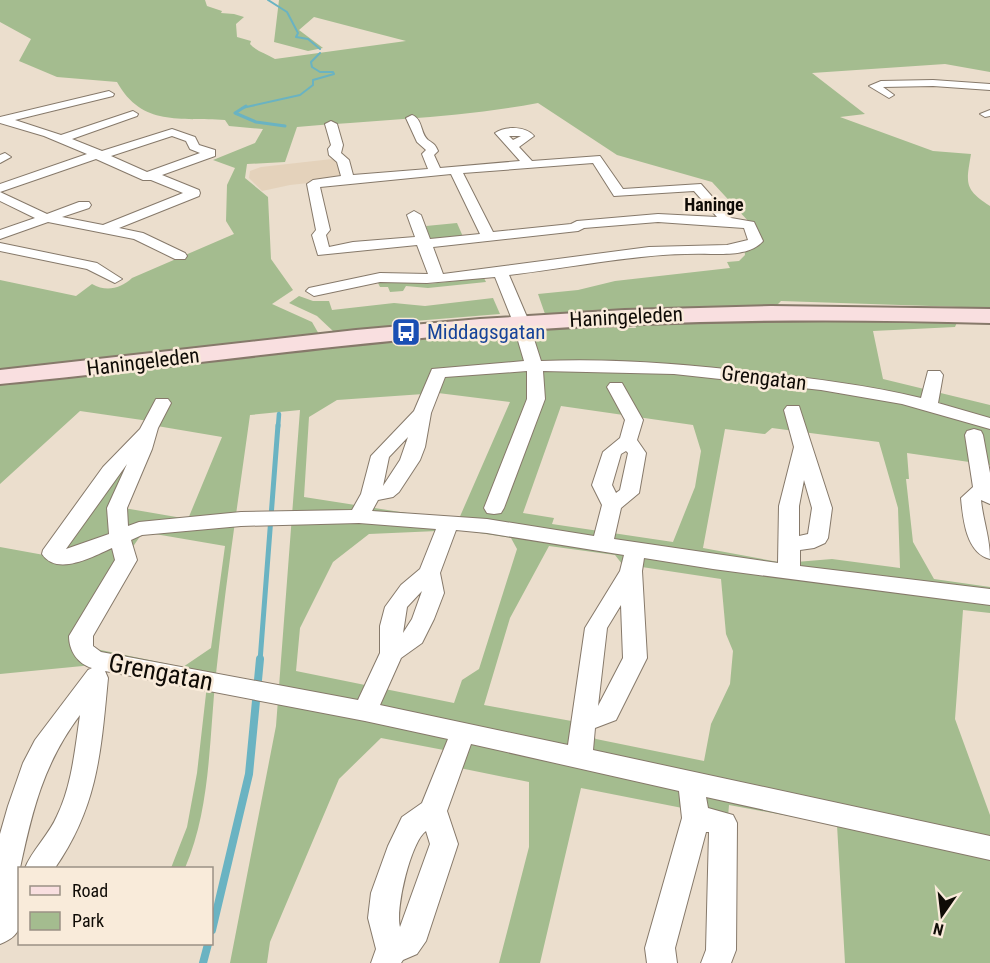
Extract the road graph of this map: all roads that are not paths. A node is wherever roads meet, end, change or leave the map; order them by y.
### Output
1 (956, 84) junction
2 (990, 87) edge
3 (109, 94) dead end
4 (889, 95) junction
5 (870, 98) dead end
6 (133, 114) dead end
7 (412, 118) dead end
8 (4, 120) edge
9 (331, 124) dead end
10 (62, 139) junction
11 (512, 146) dead end
12 (99, 155) junction
13 (536, 167) junction
14 (455, 170) junction
15 (435, 172) junction
16 (151, 175) junction
17 (348, 179) junction
18 (0, 188) edge
19 (619, 193) junction
20 (0, 196) edge
21 (84, 205) dead end
22 (414, 215) dead end
23 (46, 218) junction
24 (637, 219) junction
25 (725, 220) junction
26 (104, 230) junction
27 (0, 235) edge
28 (488, 236) junction
29 (424, 242) junction
30 (0, 247) edge
31 (180, 256) dead end
32 (500, 272) junction
33 (437, 278) junction
34 (116, 279) dead end
35 (314, 291) dead end
36 (990, 316) edge
37 (519, 323) junction
38 (534, 365) junction
39 (934, 375) dead end
40 (0, 378) edge
41 (616, 387) dead end
42 (162, 403) dead end
43 (929, 406) junction
44 (793, 410) dead end
45 (422, 413) junction
46 (149, 428) junction
47 (982, 429) edge
48 (628, 440) junction
49 (804, 446) junction
50 (987, 493) edge
51 (372, 494) junction
52 (612, 505) junction
53 (494, 508) dead end
54 (358, 516) junction
55 (448, 523) junction
56 (121, 537) junction
57 (789, 543) junction
58 (602, 544) junction
59 (990, 552) edge
60 (633, 561) junction
61 (789, 570) junction
62 (990, 597) edge
63 (100, 669) junction
64 (365, 711) junction
65 (585, 722) junction
66 (58, 726) junction
67 (91, 727) junction
68 (463, 733) junction
69 (579, 757) junction
70 (691, 782) junction
71 (433, 811) junction
72 (696, 818) junction
73 (990, 848) edge
74 (40, 867) edge
75 (18, 903) edge
76 (0, 917) edge
77 (0, 930) edge
78 (388, 956) edge
79 (662, 963) edge
80 (716, 963) edge

1 - 2 street
1 - 4 street
1 - 4 street
3 - 8 street
4 - 5 street
6 - 10 street
7 - 15 street
8 - 10 street
9 - 17 street
10 - 12 street
11 - 13 street
12 - 16 street
12 - 16 street
12 - 18 street
13 - 14 street
13 - 19 street
14 - 15 street
14 - 28 street
15 - 17 street
16 - 26 street
17 - 29 street
19 - 24 street
19 - 25 street
20 - 23 street
21 - 23 street
22 - 29 street
23 - 26 street
23 - 27 street
24 - 25 street
24 - 28 street
25 - 32 street
26 - 31 street
28 - 29 street
29 - 33 street
30 - 34 street
32 - 33 street
32 - 37 street
33 - 35 street
36 - 37 main road, Haningeleden
37 - 38 street
37 - 40 main road, Haningeleden
38 - 43 street, Grengatan
38 - 45 street, Grengatan
38 - 53 street
39 - 43 street
41 - 48 street
42 - 46 street, Grengatan
43 - 47 street, Grengatan
44 - 49 street, Grengatan
45 - 51 street, Grengatan
45 - 51 street, Grengatan
46 - 56 street, Grengatan
46 - 56 street, Grengatan
47 - 50 street, Grengatan
48 - 52 street
48 - 52 street
49 - 57 street
49 - 57 street, Grengatan
50 - 59 street, Grengatan
51 - 54 street, Grengatan
52 - 58 street
54 - 55 street, Grengatan
54 - 56 street, Grengatan
55 - 58 street, Grengatan
55 - 64 street
56 - 63 street, Grengatan
57 - 61 street
58 - 60 street, Grengatan
60 - 61 street, Grengatan
60 - 65 street
60 - 65 street
61 - 62 street, Grengatan
63 - 64 street, Grengatan
63 - 66 street
63 - 67 street
64 - 68 street, Grengatan
65 - 69 street
66 - 67 street
66 - 76 street
67 - 74 street
68 - 69 street, Grengatan
68 - 71 street
69 - 70 street, Grengatan
70 - 72 street
70 - 73 street, Grengatan
71 - 78 street
71 - 78 street
72 - 79 street
72 - 80 street
75 - 77 street

